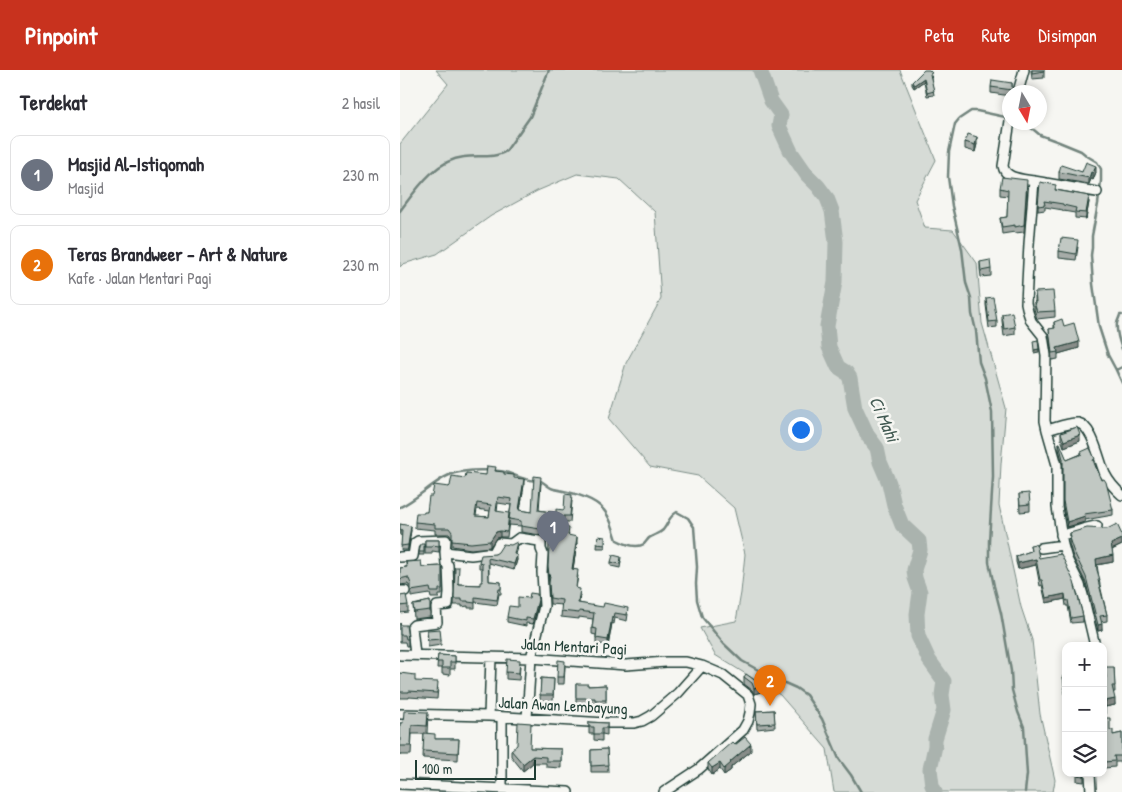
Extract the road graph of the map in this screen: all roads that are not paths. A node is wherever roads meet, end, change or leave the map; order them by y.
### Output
1 (1024, 70) edge
2 (1020, 85) edge
3 (1008, 130) edge
4 (1034, 181) junction
5 (1097, 192) dead end
6 (1047, 430) junction
7 (1122, 495) edge
8 (1097, 526) edge
9 (1061, 535) junction
10 (1063, 545) junction
11 (1041, 548) dead end
12 (445, 552) junction
13 (400, 557) edge
14 (1094, 642) edge
15 (400, 654) edge
16 (415, 655) junction
17 (491, 657) junction
18 (530, 658) junction
19 (702, 666) junction
20 (400, 714) edge
21 (489, 716) junction
22 (502, 717) junction
23 (527, 718) junction
24 (1090, 777) edge
25 (400, 784) edge
26 (502, 790) edge
27 (568, 792) edge
28 (664, 792) edge
29 (1090, 792) edge

1 - 2 street
3 - 4 street
4 - 5 street
4 - 6 street
6 - 7 street
6 - 9 street
8 - 9 street
9 - 10 street
10 - 11 street
10 - 14 street
12 - 13 street
12 - 16 street
12 - 18 street
15 - 16 street, Jalan Mentari Pagi
16 - 17 street, Jalan Mentari Pagi
17 - 18 street, Jalan Mentari Pagi
17 - 21 street
18 - 19 street, Jalan Mentari Pagi
18 - 23 street
19 - 23 street, Jalan Awan Lembayung
19 - 28 street, Jalan Mentari Pagi
20 - 21 street, Jalan Awan Lembayung
21 - 22 street, Jalan Awan Lembayung
22 - 23 street, Jalan Awan Lembayung
22 - 26 street
24 - 29 street
25 - 26 street
26 - 27 street

